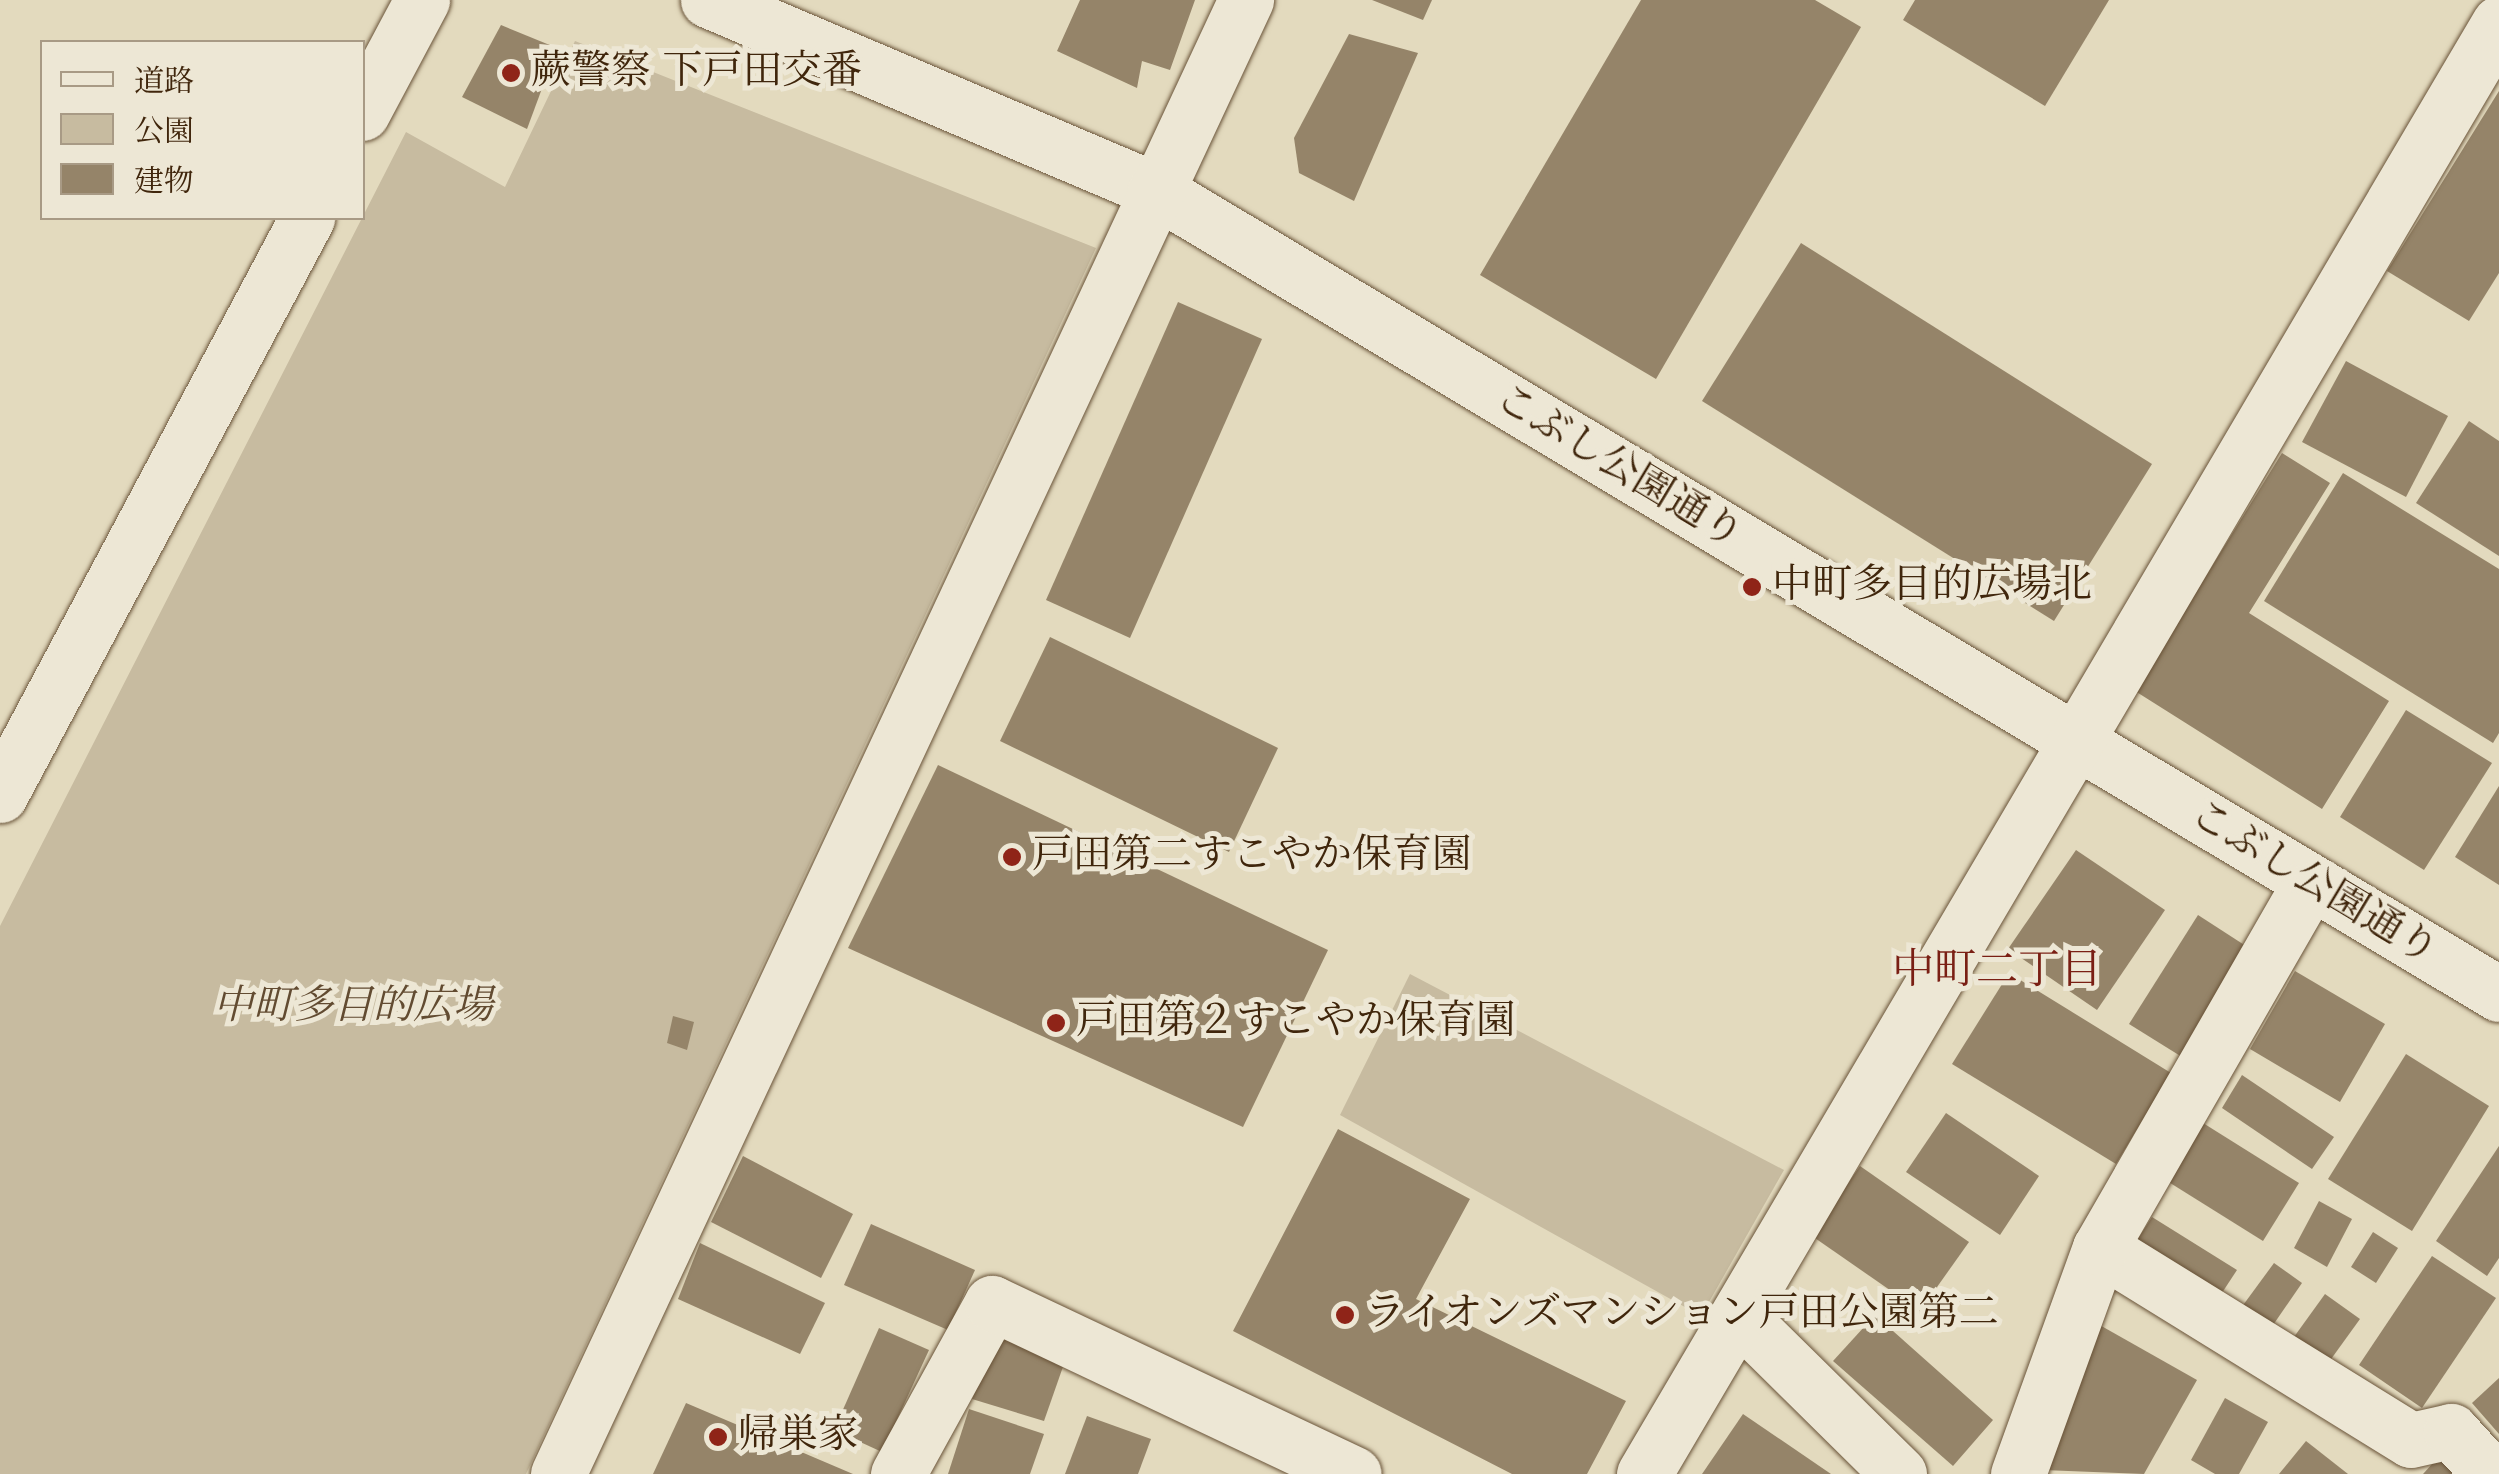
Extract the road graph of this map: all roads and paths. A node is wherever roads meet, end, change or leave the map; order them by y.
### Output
1 (422, 0) edge
2 (708, 0) edge
3 (1246, 0) edge
4 (2499, 24) edge
5 (365, 106) edge
6 (1155, 190) junction
7 (306, 220) edge
8 (2074, 741) junction
9 (0, 795) edge
10 (2310, 882) junction
11 (2499, 994) edge
12 (2100, 1248) junction
13 (1742, 1318) junction
14 (558, 1474) edge
15 (898, 1474) edge
16 (1354, 1474) edge
17 (1644, 1474) edge
18 (1899, 1474) edge
19 (2018, 1474) edge
20 (2490, 1474) edge

1 - 5 street
2 - 6 street, こぶし公園通り
3 - 6 street
4 - 8 street
6 - 8 street, こぶし公園通り
6 - 14 street
7 - 9 street
8 - 10 street, こぶし公園通り
8 - 13 street
10 - 11 street, こぶし公園通り
10 - 12 street
12 - 19 street
12 - 20 street
13 - 17 street
13 - 18 street
15 - 16 street

